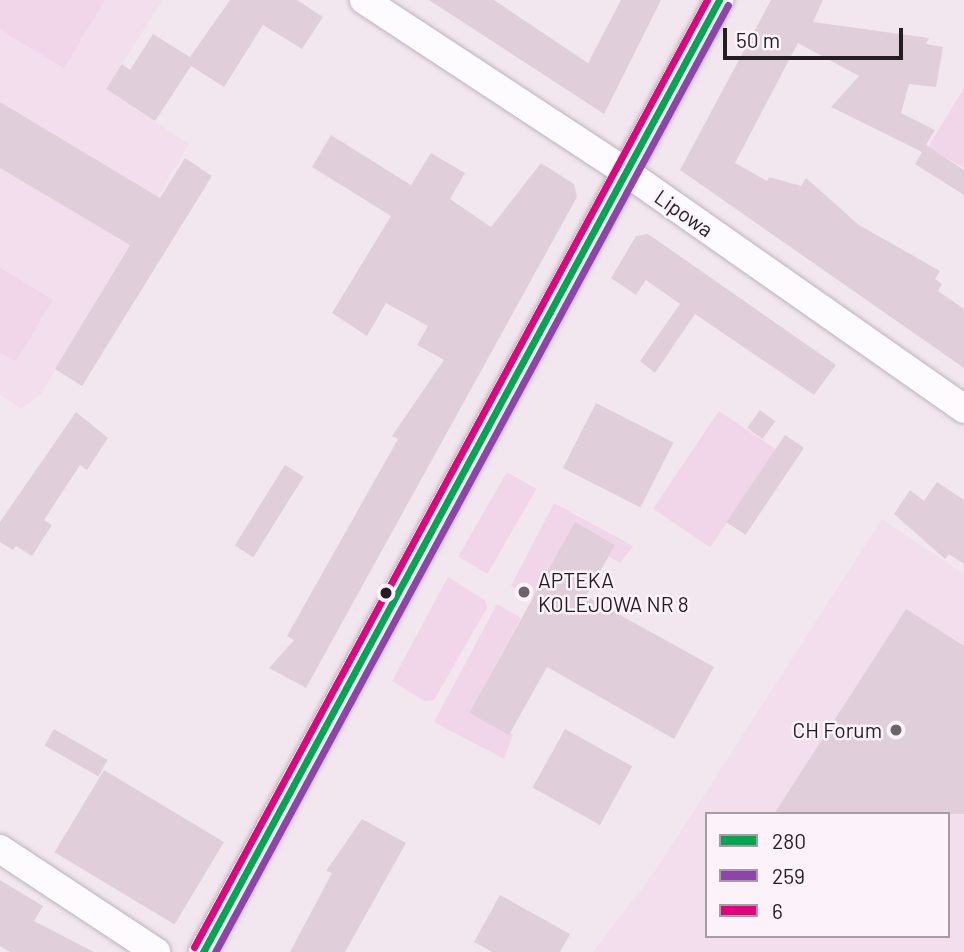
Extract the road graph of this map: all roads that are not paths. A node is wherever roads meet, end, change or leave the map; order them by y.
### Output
1 (364, 0) edge
2 (719, 0) edge
3 (626, 172) junction
4 (964, 409) edge
5 (0, 849) edge
6 (156, 952) edge
7 (203, 952) edge

1 - 3 street, Lipowa
2 - 3 street
3 - 4 street, Lipowa
3 - 7 street
5 - 6 street

